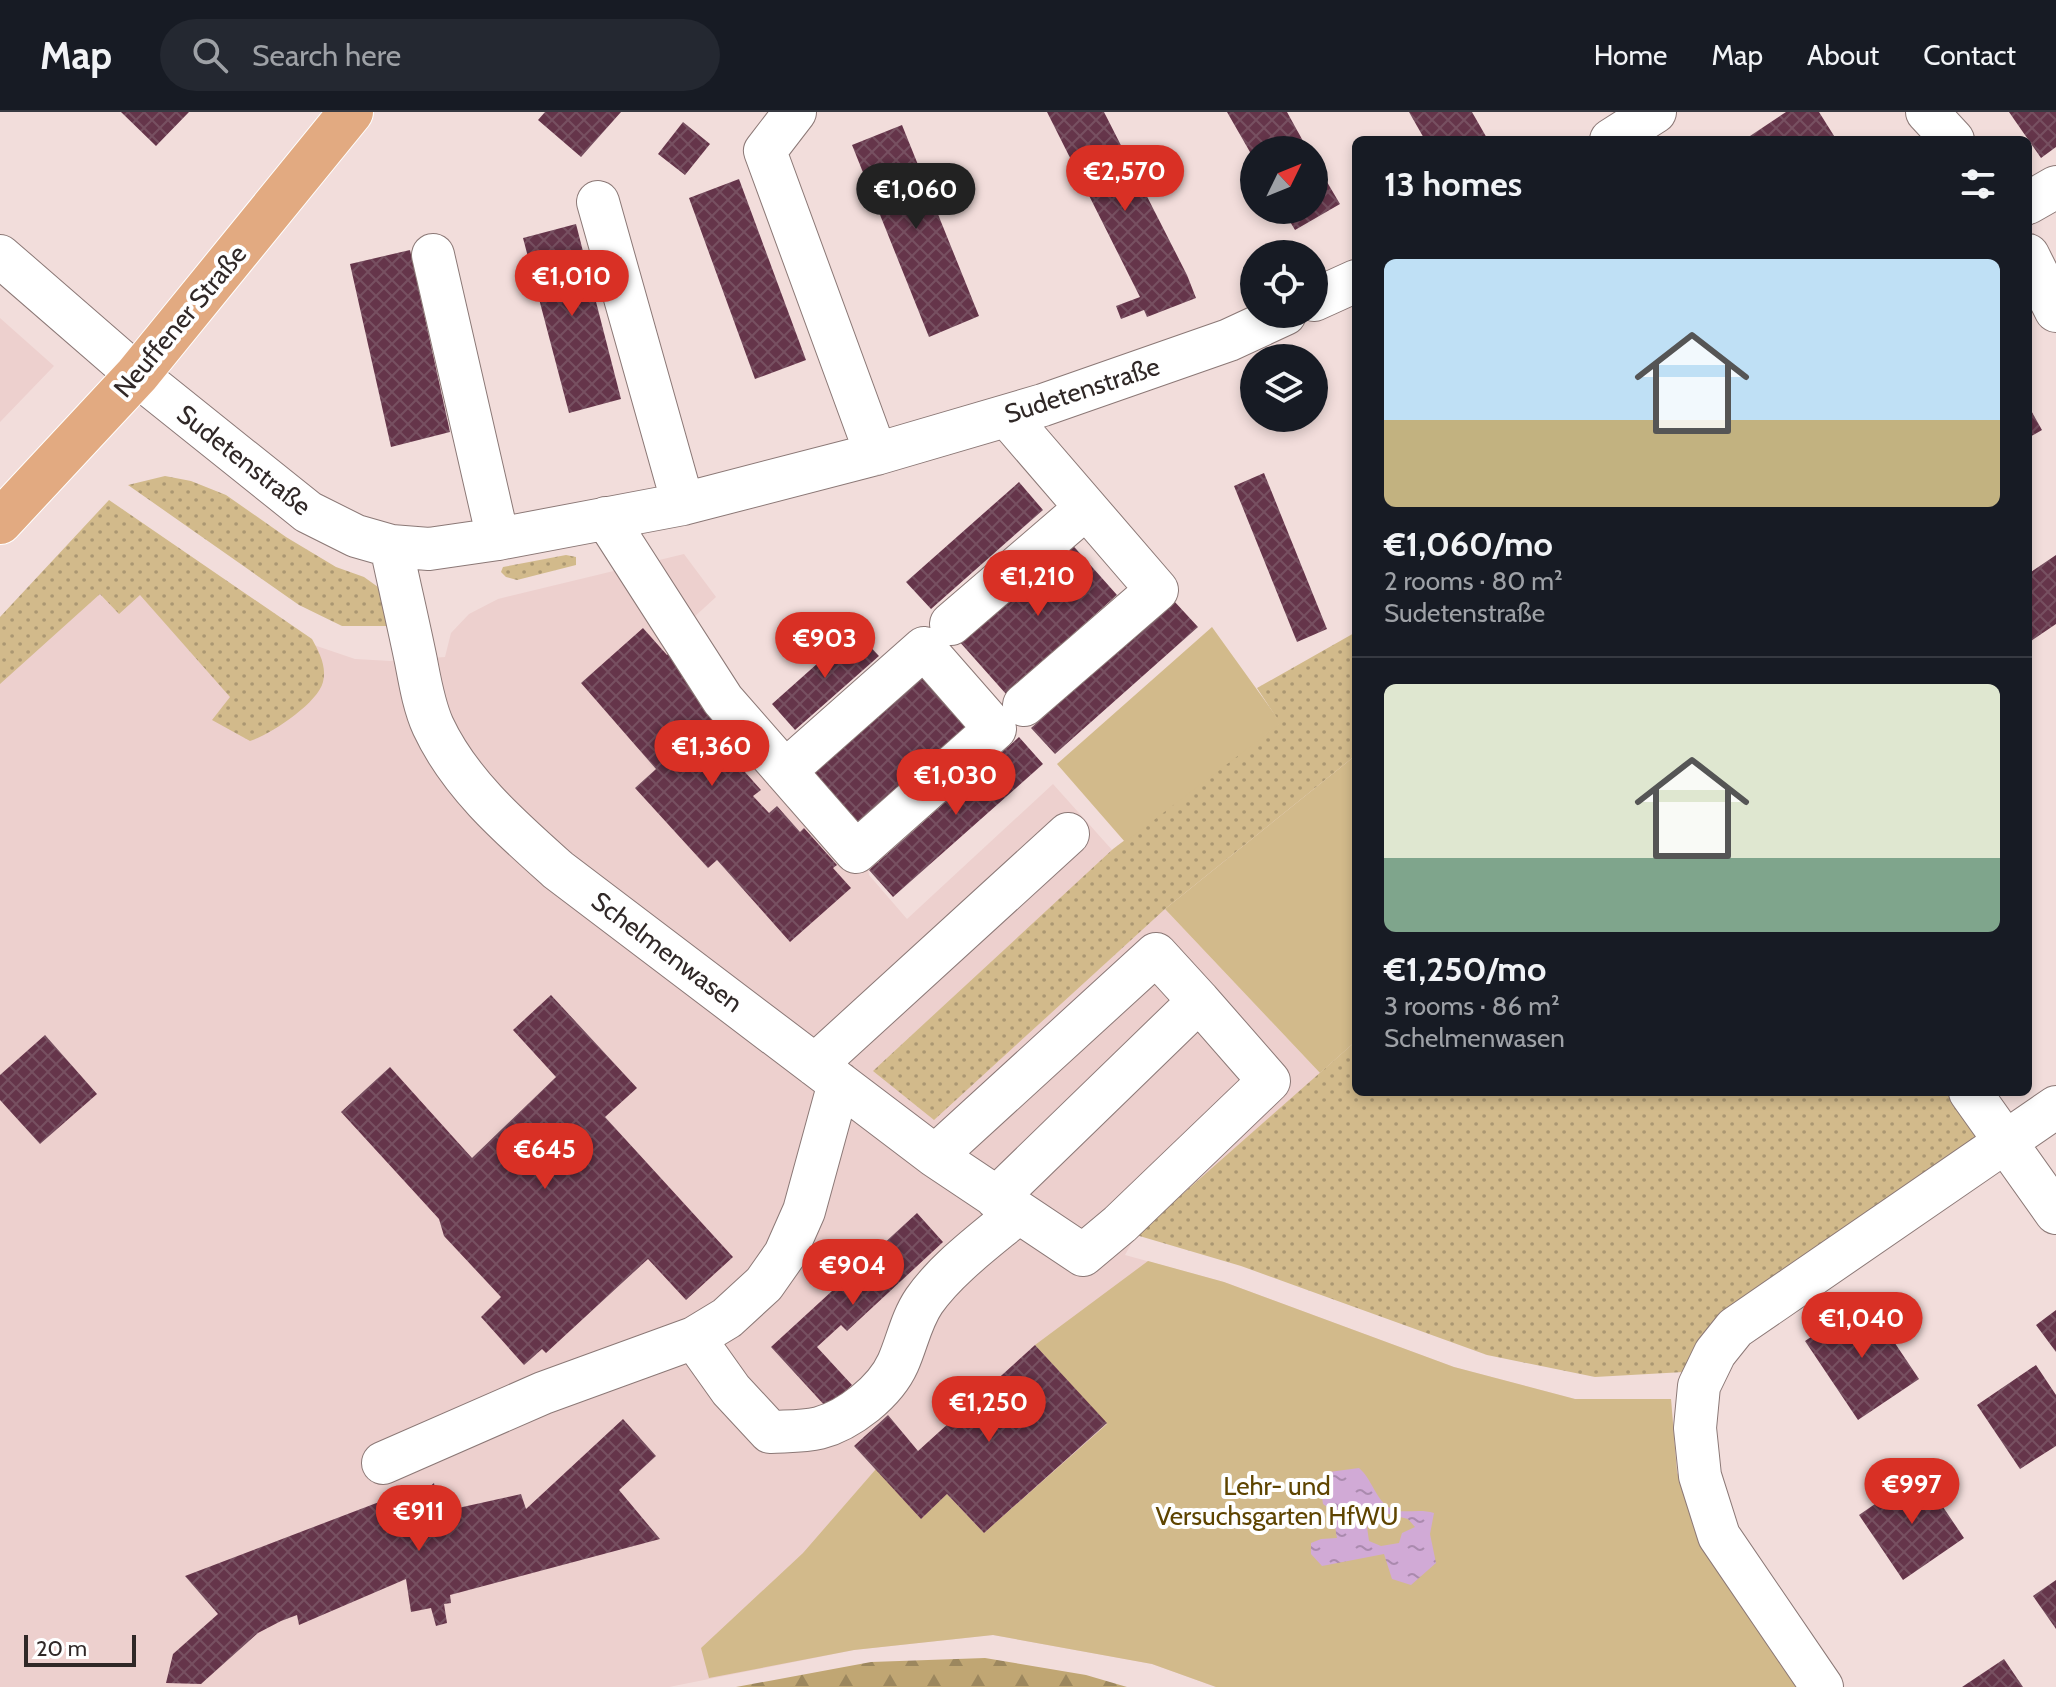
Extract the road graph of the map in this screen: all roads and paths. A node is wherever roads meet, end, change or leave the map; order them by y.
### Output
1 (351, 112) edge
2 (795, 112) edge
3 (1655, 112) edge
4 (1927, 112) edge
5 (1617, 136) edge
6 (1949, 136) edge
7 (2056, 187) edge
8 (2032, 201) edge
9 (598, 202) dead end
10 (433, 255) dead end
11 (0, 256) edge
12 (2032, 263) edge
13 (1352, 283) edge
14 (1328, 294) edge
15 (2056, 311) edge
16 (1255, 328) edge
17 (137, 375) junction
18 (1007, 416) junction
19 (876, 454) junction
20 (683, 504) junction
21 (1086, 508) junction
22 (606, 518) junction
23 (0, 522) edge
24 (498, 539) junction
25 (391, 546) junction
26 (951, 624) dead end
27 (1024, 705) dead end
28 (785, 771) junction
29 (1068, 834) dead end
30 (1199, 1001) junction
31 (827, 1074) junction
32 (1973, 1096) edge
33 (2056, 1107) edge
34 (2006, 1140) junction
35 (935, 1156) junction
36 (1007, 1205) junction
37 (2056, 1213) edge
38 (694, 1338) junction
39 (383, 1463) dead end
40 (1822, 1687) edge

1 - 17 main road, Neuffener Straße
2 - 19 street
3 - 5 street
4 - 6 street
7 - 8 street
9 - 20 street
10 - 24 street
11 - 17 street, Sudetenstraße
12 - 15 street
13 - 14 street
16 - 18 street, Sudetenstraße
17 - 23 main road, Neuffener Straße
17 - 25 street, Sudetenstraße
18 - 19 street, Sudetenstraße
18 - 21 street
19 - 20 street, Sudetenstraße
20 - 22 street, Sudetenstraße
21 - 26 street
21 - 27 street
22 - 24 street, Sudetenstraße
22 - 28 street
24 - 25 street, Sudetenstraße
25 - 31 street, Schelmenwasen
28 - 28 street
29 - 31 street
30 - 35 street
30 - 36 street
30 - 36 street, Schelmenwasen
31 - 35 street, Schelmenwasen
31 - 38 street
32 - 34 street
33 - 34 street
34 - 37 street
34 - 40 street
35 - 36 street, Schelmenwasen
36 - 38 street
38 - 39 street

